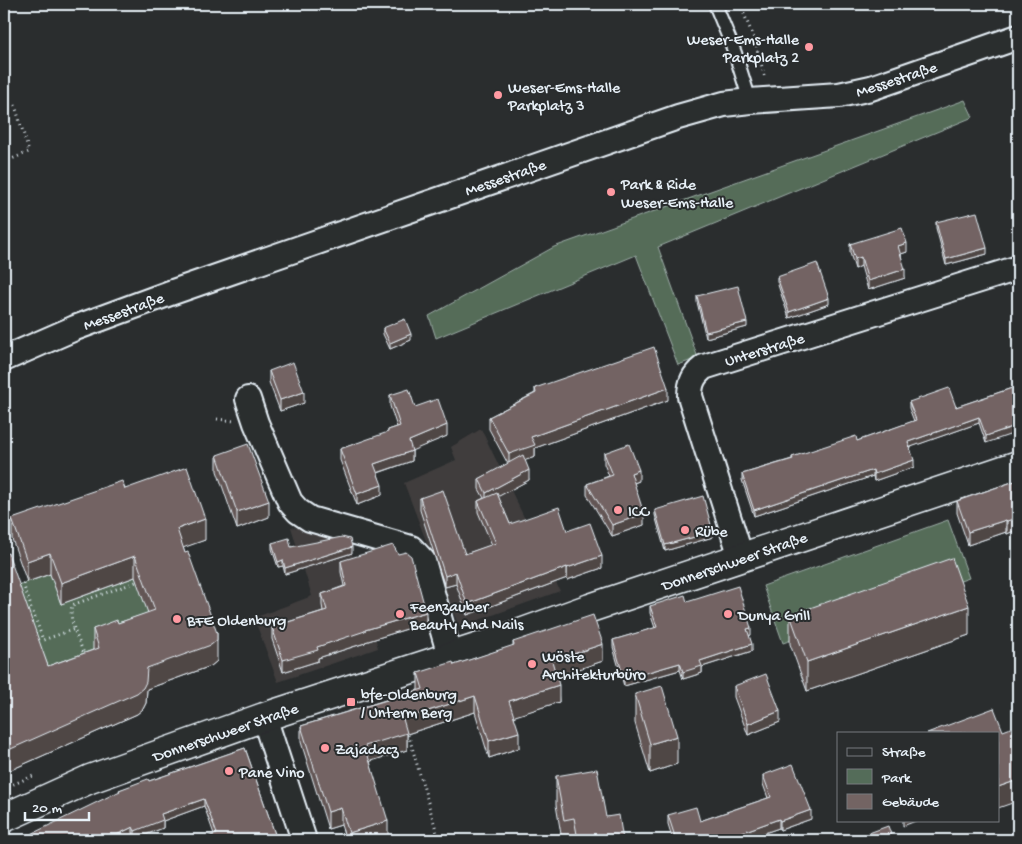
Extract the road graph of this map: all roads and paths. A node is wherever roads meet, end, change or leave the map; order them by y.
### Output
1 (715, 4) edge
2 (740, 4) edge
3 (1018, 38) edge
4 (760, 100) junction
5 (14, 102) dead end
6 (4, 162) edge
7 (1018, 268) edge
8 (4, 359) edge
9 (248, 399) dead end
10 (1018, 465) edge
11 (741, 557) junction
12 (136, 582) edge
13 (23, 584) dead end
14 (75, 629) junction
15 (43, 640) junction
16 (38, 642) edge
17 (450, 656) junction
18 (87, 663) edge
19 (264, 717) junction
20 (406, 727) edge
21 (4, 818) edge
22 (304, 840) edge
23 (440, 840) edge

1 - 4 lane
2 - 4 path
3 - 4 street, Messestraße
4 - 8 street, Messestraße
5 - 6 path
7 - 11 street, Unterstraße
9 - 17 street
10 - 11 main road, Donnerschweer Straße
11 - 17 main road, Donnerschweer Straße
12 - 14 path
13 - 15 path
14 - 15 path
14 - 18 path
15 - 16 path
17 - 19 main road, Donnerschweer Straße
19 - 21 main road, Donnerschweer Straße
19 - 22 street
20 - 23 path

